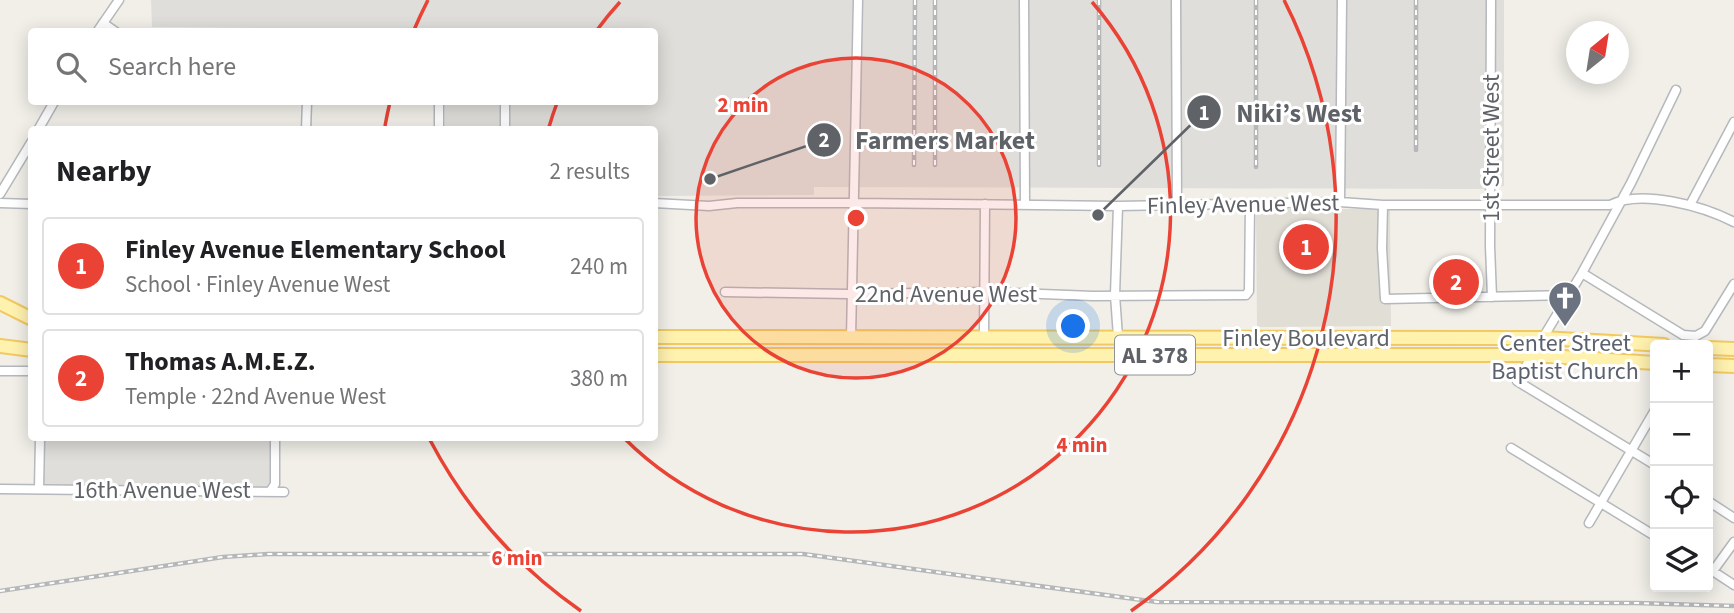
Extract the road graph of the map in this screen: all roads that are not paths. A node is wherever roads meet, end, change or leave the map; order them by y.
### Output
1 (119, 0) edge
2 (858, 0) edge
3 (1024, 0) edge
4 (1176, 0) edge
5 (1342, 0) edge
6 (1491, 0) edge
7 (103, 23) junction
8 (100, 28) edge
9 (110, 28) edge
10 (1676, 90) dead end
11 (52, 105) edge
12 (307, 105) edge
13 (439, 105) edge
14 (505, 105) edge
15 (1734, 122) edge
16 (40, 126) edge
17 (306, 126) edge
18 (439, 126) edge
19 (505, 126) edge
20 (1731, 135) edge
21 (28, 148) edge
22 (0, 194) edge
23 (1620, 200) junction
24 (1340, 202) junction
25 (0, 203) edge
26 (658, 203) edge
27 (853, 203) junction
28 (28, 204) edge
29 (985, 204) junction
30 (1026, 204) junction
31 (1250, 204) junction
32 (1178, 205) junction
33 (1383, 205) junction
34 (1490, 205) junction
35 (1690, 205) junction
36 (1118, 206) junction
37 (1734, 222) edge
38 (1582, 273) junction
39 (1734, 284) edge
40 (724, 292) dead end
41 (985, 293) junction
42 (852, 294) junction
43 (1115, 295) junction
44 (1570, 295) junction
45 (1492, 297) junction
46 (0, 303) edge
47 (28, 317) edge
48 (658, 337) edge
49 (985, 337) junction
50 (1118, 337) junction
51 (712, 338) junction
52 (851, 338) junction
53 (1543, 338) junction
54 (1384, 339) junction
55 (1650, 344) edge
56 (0, 346) edge
57 (1713, 348) edge
58 (1734, 349) edge
59 (27, 350) edge
60 (0, 352) edge
61 (658, 355) edge
62 (716, 355) junction
63 (851, 355) junction
64 (984, 355) junction
65 (1118, 355) junction
66 (1385, 355) junction
67 (1532, 355) junction
68 (1650, 363) edge
69 (1713, 365) edge
70 (1734, 366) edge
71 (0, 371) edge
72 (28, 371) edge
73 (1650, 418) edge
74 (40, 441) edge
75 (275, 441) edge
76 (1511, 448) dead end
77 (1631, 449) junction
78 (1650, 462) edge
79 (0, 489) edge
80 (39, 489) junction
81 (271, 490) junction
82 (284, 492) dead end
83 (1600, 503) junction
84 (1713, 504) edge
85 (1734, 518) edge
86 (1589, 523) dead end
87 (1650, 533) edge
88 (1734, 542) edge
89 (1713, 566) edge
90 (1713, 572) edge
91 (1734, 585) edge

1 - 7 street
2 - 27 street
3 - 30 street
4 - 32 street
5 - 24 street
6 - 34 street, 1st Street West
7 - 8 street
7 - 9 street
10 - 23 street
11 - 16 street
12 - 17 street
13 - 18 street
14 - 19 street
15 - 20 street
20 - 35 street
21 - 22 street
23 - 34 street, Finley Avenue West
23 - 35 street, Finley Avenue West
23 - 38 street
24 - 31 street, Finley Avenue West
24 - 33 street, Finley Avenue West
25 - 28 street
26 - 27 street, Finley Avenue West
27 - 29 street, Finley Avenue West
27 - 42 street
29 - 30 street, Finley Avenue West
29 - 41 street
30 - 36 street, Finley Avenue West
31 - 32 street, Finley Avenue West
31 - 43 street, 22nd Avenue West
32 - 36 street, Finley Avenue West
33 - 34 street, Finley Avenue West
33 - 45 street
34 - 45 street, 1st Street West
35 - 37 street, Finley Avenue West
36 - 43 street
38 - 39 street
38 - 44 street
40 - 42 street, 22nd Avenue West
41 - 42 street, 22nd Avenue West
41 - 43 street, 22nd Avenue West
41 - 49 street
42 - 52 street
43 - 50 street
44 - 45 street
44 - 53 street
46 - 47 main road
48 - 51 main road, Finley Boulevard / AL 378
49 - 50 main road, Finley Boulevard / AL 378
49 - 52 main road, Finley Boulevard / AL 378
49 - 64 main road
50 - 54 main road, Finley Boulevard / AL 378
50 - 65 main road
51 - 52 main road, Finley Boulevard / AL 378
51 - 62 main road
52 - 63 main road
53 - 54 main road, Finley Boulevard / AL 378
53 - 55 main road, Finley Boulevard / AL 378
53 - 67 street
54 - 66 main road
56 - 59 main road
57 - 58 main road
59 - 60 main road
61 - 62 main road, Finley Boulevard / AL 378
62 - 63 main road, Finley Boulevard / AL 378
63 - 64 main road, Finley Boulevard / AL 378
64 - 65 main road, Finley Boulevard / AL 378
65 - 66 main road, Finley Boulevard / AL 378
66 - 67 main road, Finley Boulevard / AL 378
67 - 68 main road, Finley Boulevard / AL 378
67 - 77 street
69 - 70 main road
71 - 72 street
73 - 77 street
74 - 80 street
75 - 81 street
76 - 83 street
77 - 78 street
77 - 83 street
79 - 80 street, 16th Avenue West
80 - 81 street, 16th Avenue West
81 - 82 street, 16th Avenue West
83 - 86 street
83 - 87 street
84 - 85 street
88 - 89 street
90 - 91 street

